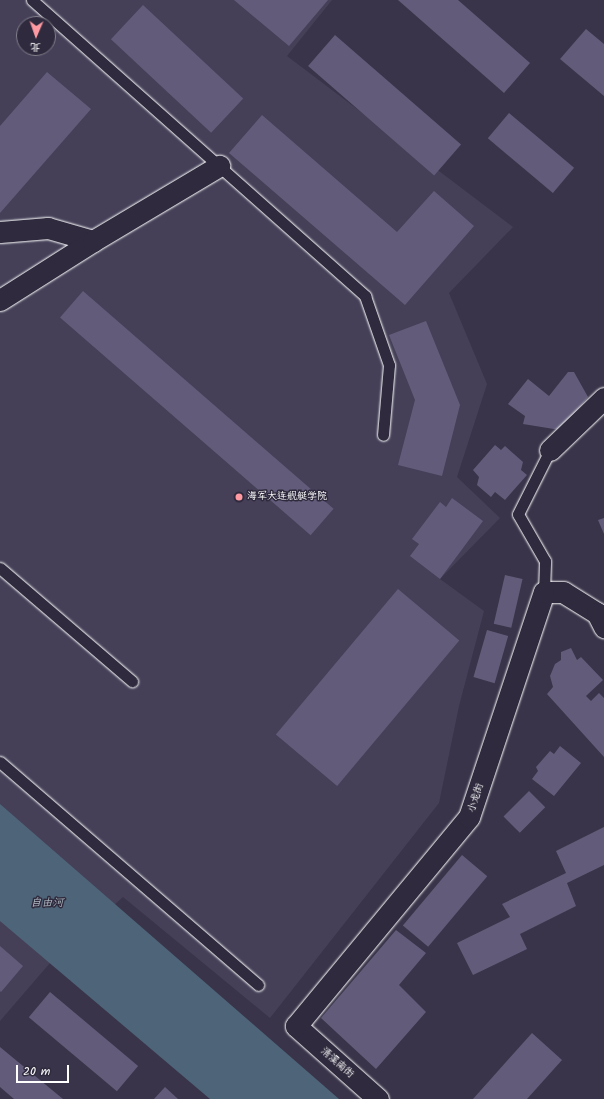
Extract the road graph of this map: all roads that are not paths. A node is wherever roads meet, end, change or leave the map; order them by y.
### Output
1 (32, 0) edge
2 (219, 166) junction
3 (0, 232) edge
4 (93, 241) junction
5 (0, 300) edge
6 (604, 398) edge
7 (384, 435) dead end
8 (550, 450) joint
9 (0, 568) edge
10 (544, 592) junction
11 (604, 627) edge
12 (132, 681) dead end
13 (0, 762) edge
14 (258, 985) dead end
15 (296, 1026) joint
16 (378, 1099) edge

1 - 2 lane
2 - 4 street
2 - 7 lane
3 - 4 street
4 - 5 street
6 - 8 street
8 - 10 lane
9 - 12 lane
10 - 11 street
10 - 15 street, 小龙街
13 - 14 lane
15 - 16 street, 清溪南街

